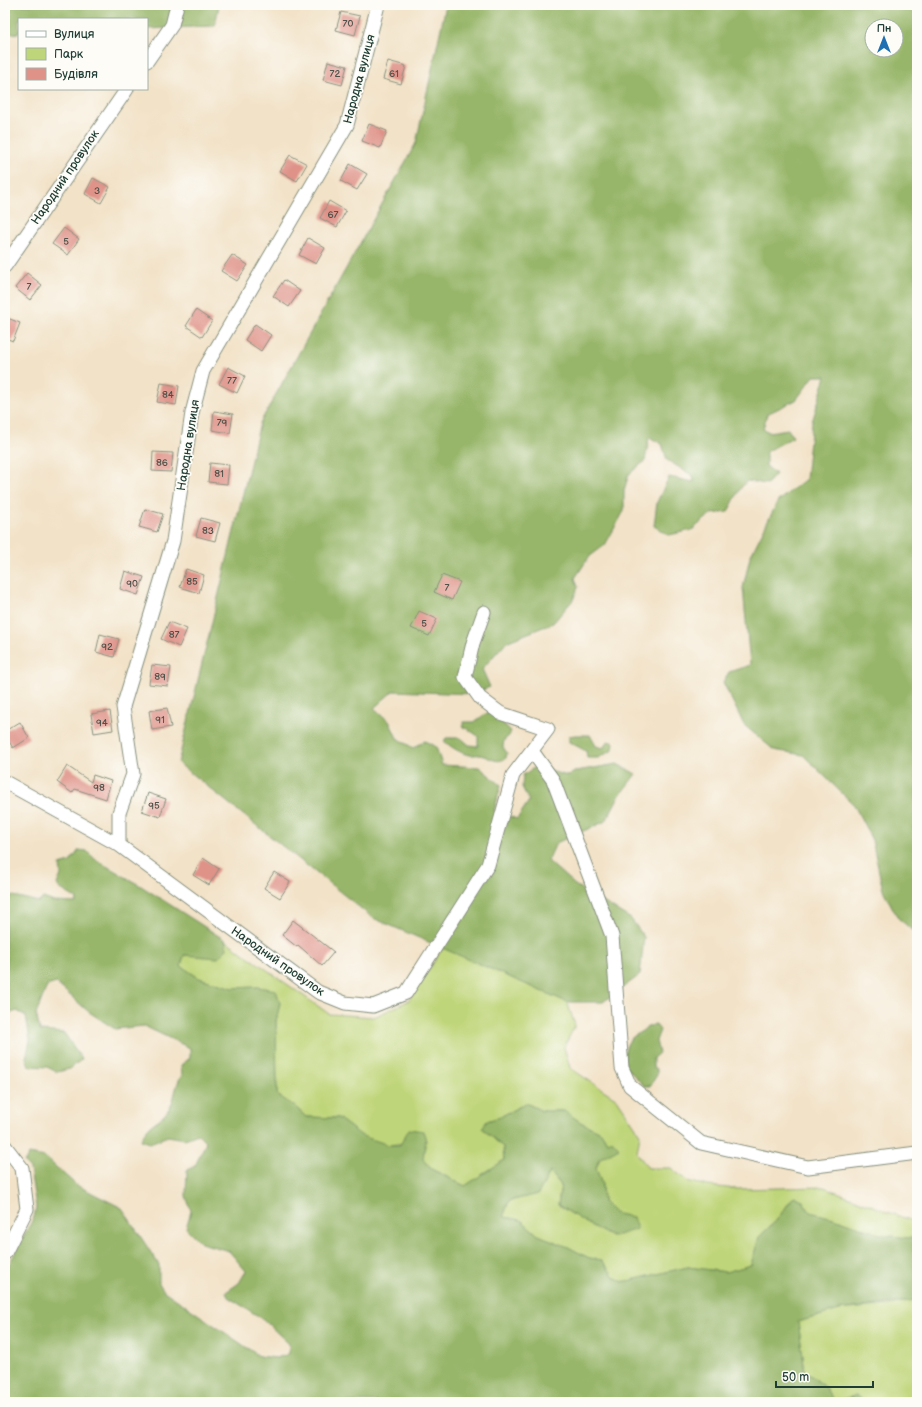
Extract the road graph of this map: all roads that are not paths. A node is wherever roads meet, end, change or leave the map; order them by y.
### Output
1 (177, 5) edge
2 (378, 5) edge
3 (148, 59) edge
4 (126, 90) edge
5 (5, 266) edge
6 (484, 612) dead end
7 (532, 751) junction
8 (5, 782) edge
9 (119, 845) junction
10 (5, 1146) edge
11 (917, 1153) edge
12 (5, 1253) edge

1 - 3 street
2 - 9 street, Народна вулиця
4 - 5 street, Народний провулок
6 - 7 street, Народний провулок
7 - 9 street, Народний провулок
7 - 11 street
8 - 9 street, Народний провулок
10 - 12 street

